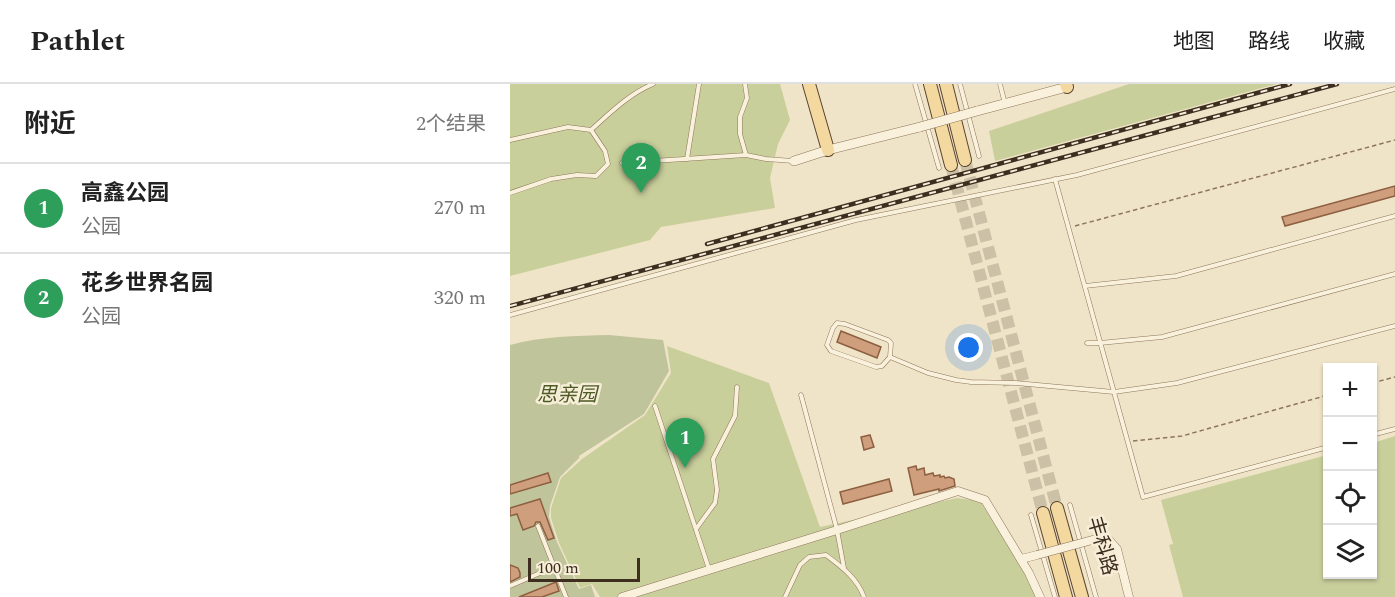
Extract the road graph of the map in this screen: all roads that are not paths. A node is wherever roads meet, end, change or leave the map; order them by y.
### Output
1 (653, 84) edge
2 (699, 84) edge
3 (745, 84) edge
4 (809, 84) edge
5 (915, 84) edge
6 (930, 84) edge
7 (946, 84) edge
8 (960, 84) edge
9 (999, 84) edge
10 (643, 86) edge
11 (1066, 86) edge
12 (1395, 89) edge
13 (1005, 104) junction
14 (591, 130) junction
15 (510, 140) edge
16 (828, 150) junction
17 (746, 155) junction
18 (979, 156) dead end
19 (687, 159) junction
20 (965, 160) tunnel mouth
21 (794, 161) joint
22 (622, 163) dead end
23 (945, 167) joint
24 (1055, 179) junction
25 (510, 193) edge
26 (1395, 216) edge
27 (1395, 274) edge
28 (1085, 286) junction
29 (510, 315) edge
30 (1395, 326) edge
31 (1087, 343) dead end
32 (1100, 343) junction
33 (890, 357) junction
34 (737, 387) dead end
35 (1114, 392) junction
36 (801, 395) dead end
37 (655, 406) dead end
38 (1395, 429) edge
39 (1377, 434) edge
40 (1323, 448) edge
41 (1070, 505) dead end
42 (1057, 508) tunnel mouth
43 (1037, 514) joint
44 (538, 526) dead end
45 (696, 530) junction
46 (837, 530) junction
47 (1021, 559) junction
48 (554, 567) junction
49 (844, 568) junction
50 (709, 570) junction
51 (510, 586) edge
52 (566, 597) edge
53 (622, 597) edge
54 (785, 597) edge
55 (864, 597) edge
56 (1040, 597) edge
57 (1055, 597) edge
58 (1066, 597) edge
59 (1082, 597) edge
60 (1096, 597) edge
61 (1129, 597) edge

1 - 10 lane
2 - 19 lane
3 - 17 lane
4 - 16 main road
5 - 23 lane
6 - 23 main road
7 - 20 main road
8 - 18 lane
9 - 13 lane
10 - 14 lane
11 - 13 street
12 - 24 lane
13 - 16 street, bridge
14 - 15 lane
14 - 25 lane
16 - 21 street
17 - 19 lane
17 - 21 lane
19 - 22 lane
24 - 28 lane
24 - 29 lane
26 - 28 lane
27 - 32 lane
28 - 32 lane
30 - 35 lane
31 - 32 lane
32 - 35 lane
33 - 33 lane
33 - 35 lane
34 - 45 lane
35 - 40 lane
36 - 46 lane
37 - 45 lane
38 - 39 lane
41 - 60 lane, 丰科路
42 - 59 main road, 丰科路
43 - 57 lane
43 - 58 main road
44 - 48 lane
45 - 50 lane
46 - 47 street
46 - 49 lane
46 - 50 street
47 - 56 street
47 - 61 street, bridge
48 - 51 lane
48 - 52 lane
49 - 54 lane
49 - 55 lane
50 - 53 street

